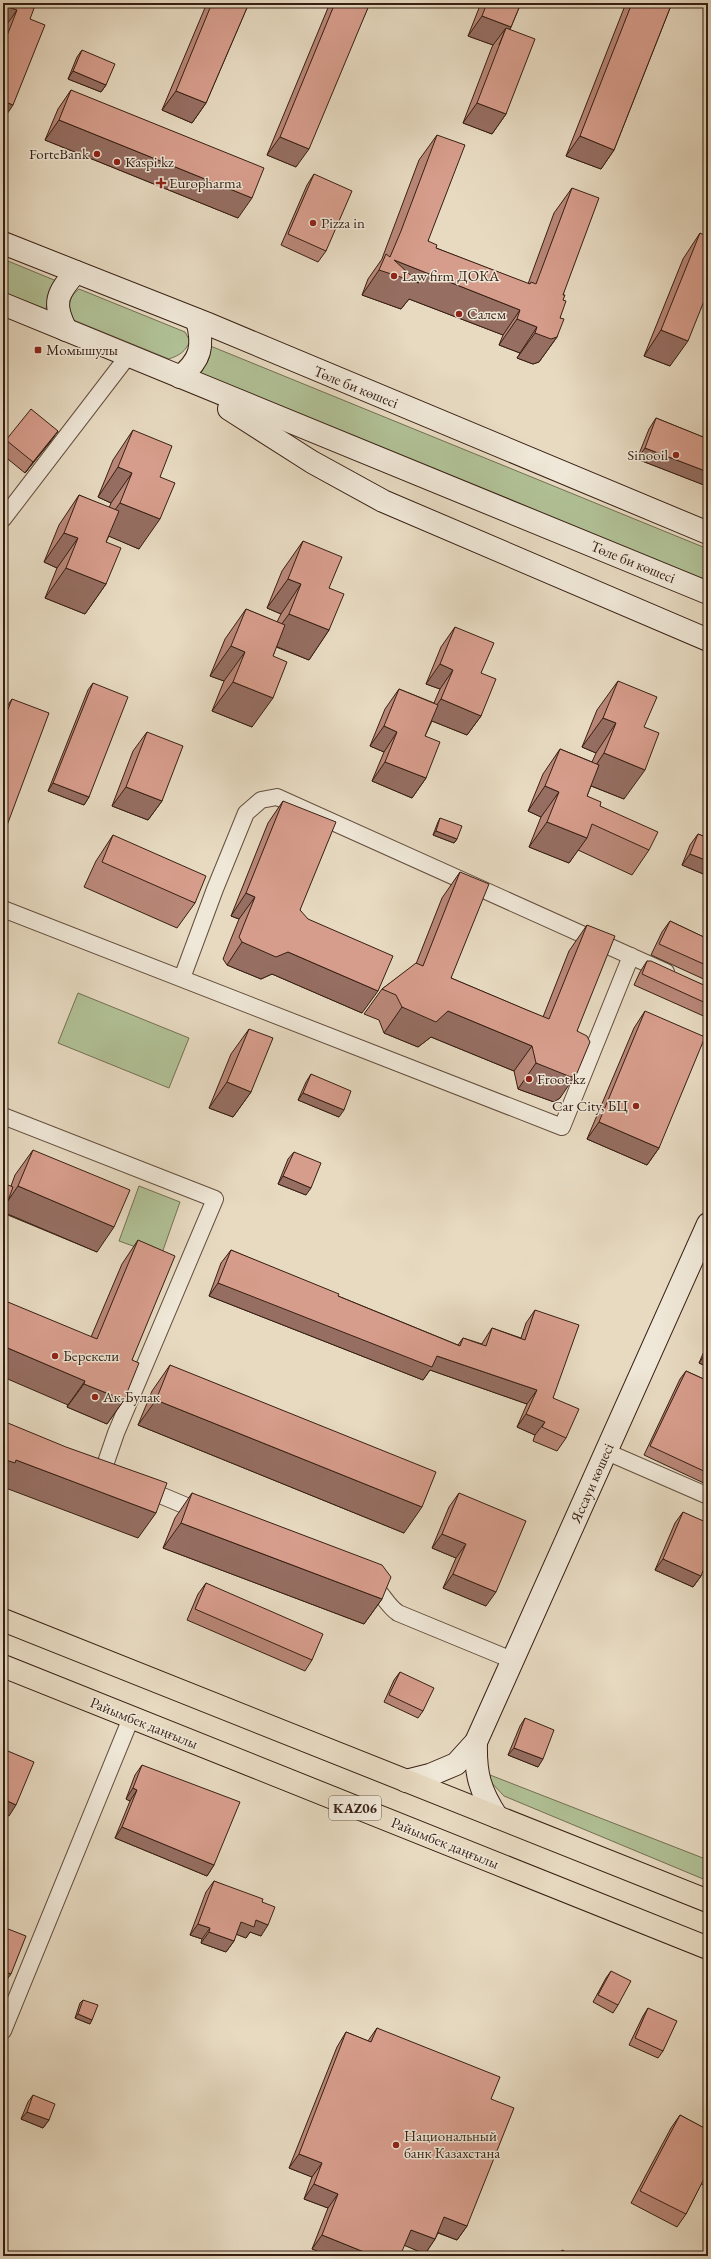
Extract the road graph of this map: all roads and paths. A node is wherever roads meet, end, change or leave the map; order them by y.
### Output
1 (3, 243) edge
2 (76, 272) junction
3 (3, 304) edge
4 (197, 320) junction
5 (66, 330) junction
6 (128, 356) junction
7 (172, 374) junction
8 (3, 519) edge
9 (708, 533) edge
10 (708, 593) edge
11 (708, 640) edge
12 (3, 909) edge
13 (631, 956) junction
14 (182, 978) junction
15 (680, 978) edge
16 (3, 1116) edge
17 (708, 1224) edge
18 (607, 1452) junction
19 (708, 1496) edge
20 (217, 1518) edge
21 (356, 1576) edge
22 (3, 1620) edge
23 (512, 1660) junction
24 (3, 1666) edge
25 (131, 1718) junction
26 (476, 1742) junction
27 (406, 1781) junction
28 (497, 1817) junction
29 (708, 1901) edge
30 (708, 1948) edge
31 (3, 2031) edge

1 - 2 main road, Төле би көшесі
2 - 4 main road, Төле би көшесі
2 - 5 main road
3 - 5 main road, Төле би көшесі
4 - 7 main road
4 - 9 main road, Төле би көшесі
5 - 6 main road, Төле би көшесі
6 - 7 main road, Төле би көшесі
6 - 8 street
7 - 10 main road, Төле би көшесі
7 - 11 main road
12 - 14 street
13 - 14 street
13 - 14 street
13 - 15 street
16 - 20 street
17 - 18 main road, Яссауи көшесі
18 - 19 street
18 - 23 main road, Яссауи көшесі
21 - 23 street
22 - 27 highway
23 - 26 main road, Яссауи көшесі
24 - 25 highway, Райымбек даңғылы / KАZ06
25 - 30 highway, Райымбек даңғылы / KАZ06
25 - 31 street
26 - 27 main road
26 - 28 main road
27 - 28 highway
28 - 29 highway

